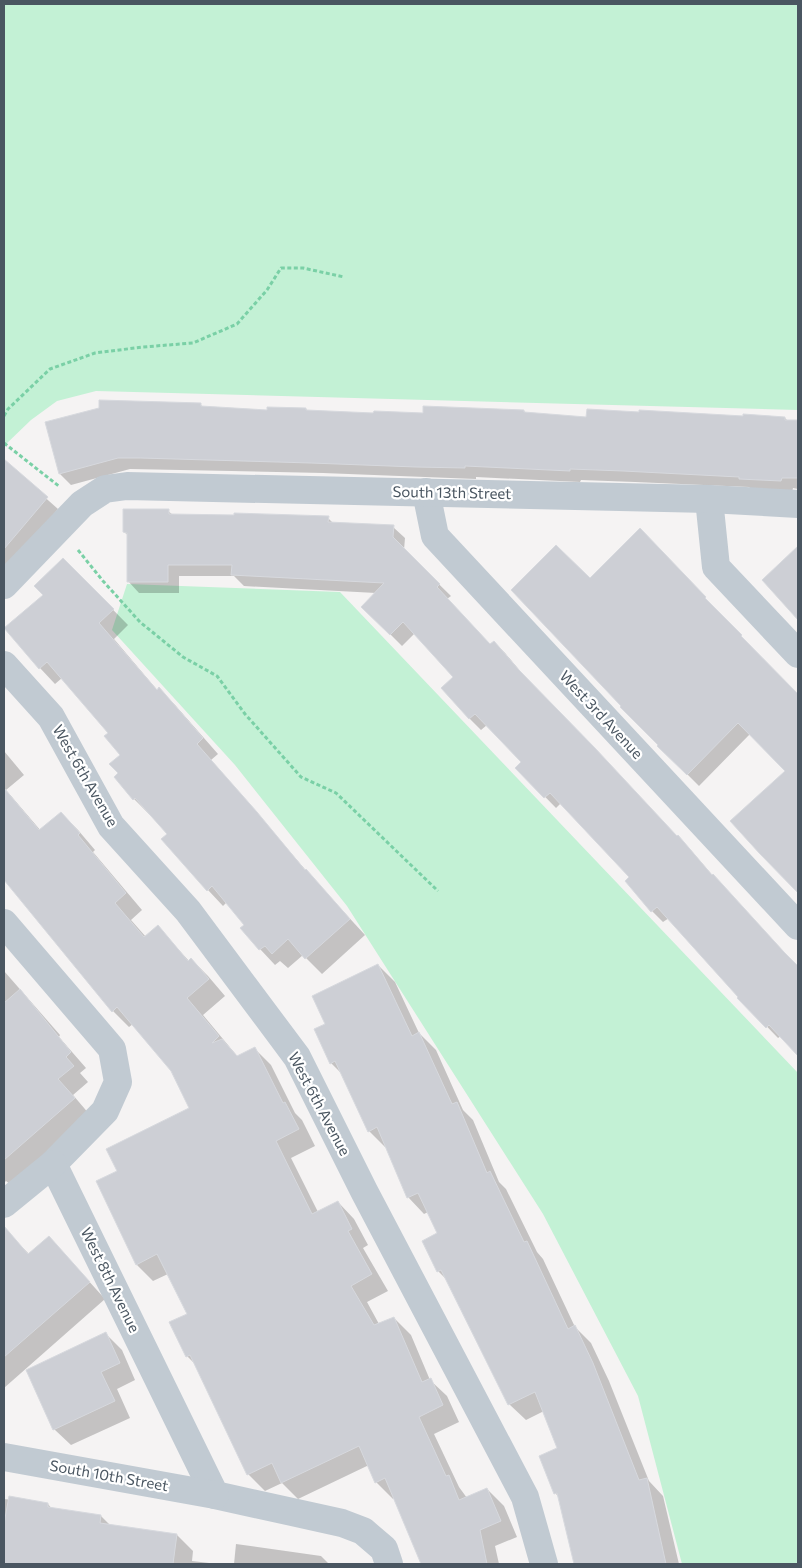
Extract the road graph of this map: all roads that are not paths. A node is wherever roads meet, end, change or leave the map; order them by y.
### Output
1 (426, 492) junction
2 (710, 499) junction
3 (798, 504) edge
4 (4, 585) edge
5 (798, 654) edge
6 (4, 665) edge
7 (4, 923) edge
8 (798, 926) edge
9 (53, 1164) junction
10 (4, 1204) edge
11 (4, 1457) edge
12 (215, 1495) junction
13 (389, 1564) edge
14 (544, 1564) edge

1 - 2 street, South 13th Street
1 - 4 street, South 13th Street
1 - 8 street, West 3rd Avenue
2 - 3 street, South 13th Street
2 - 5 street
6 - 14 street, West 6th Avenue
7 - 9 street
9 - 10 street
9 - 12 street, West 8th Avenue
11 - 12 street, South 10th Street
12 - 13 street

